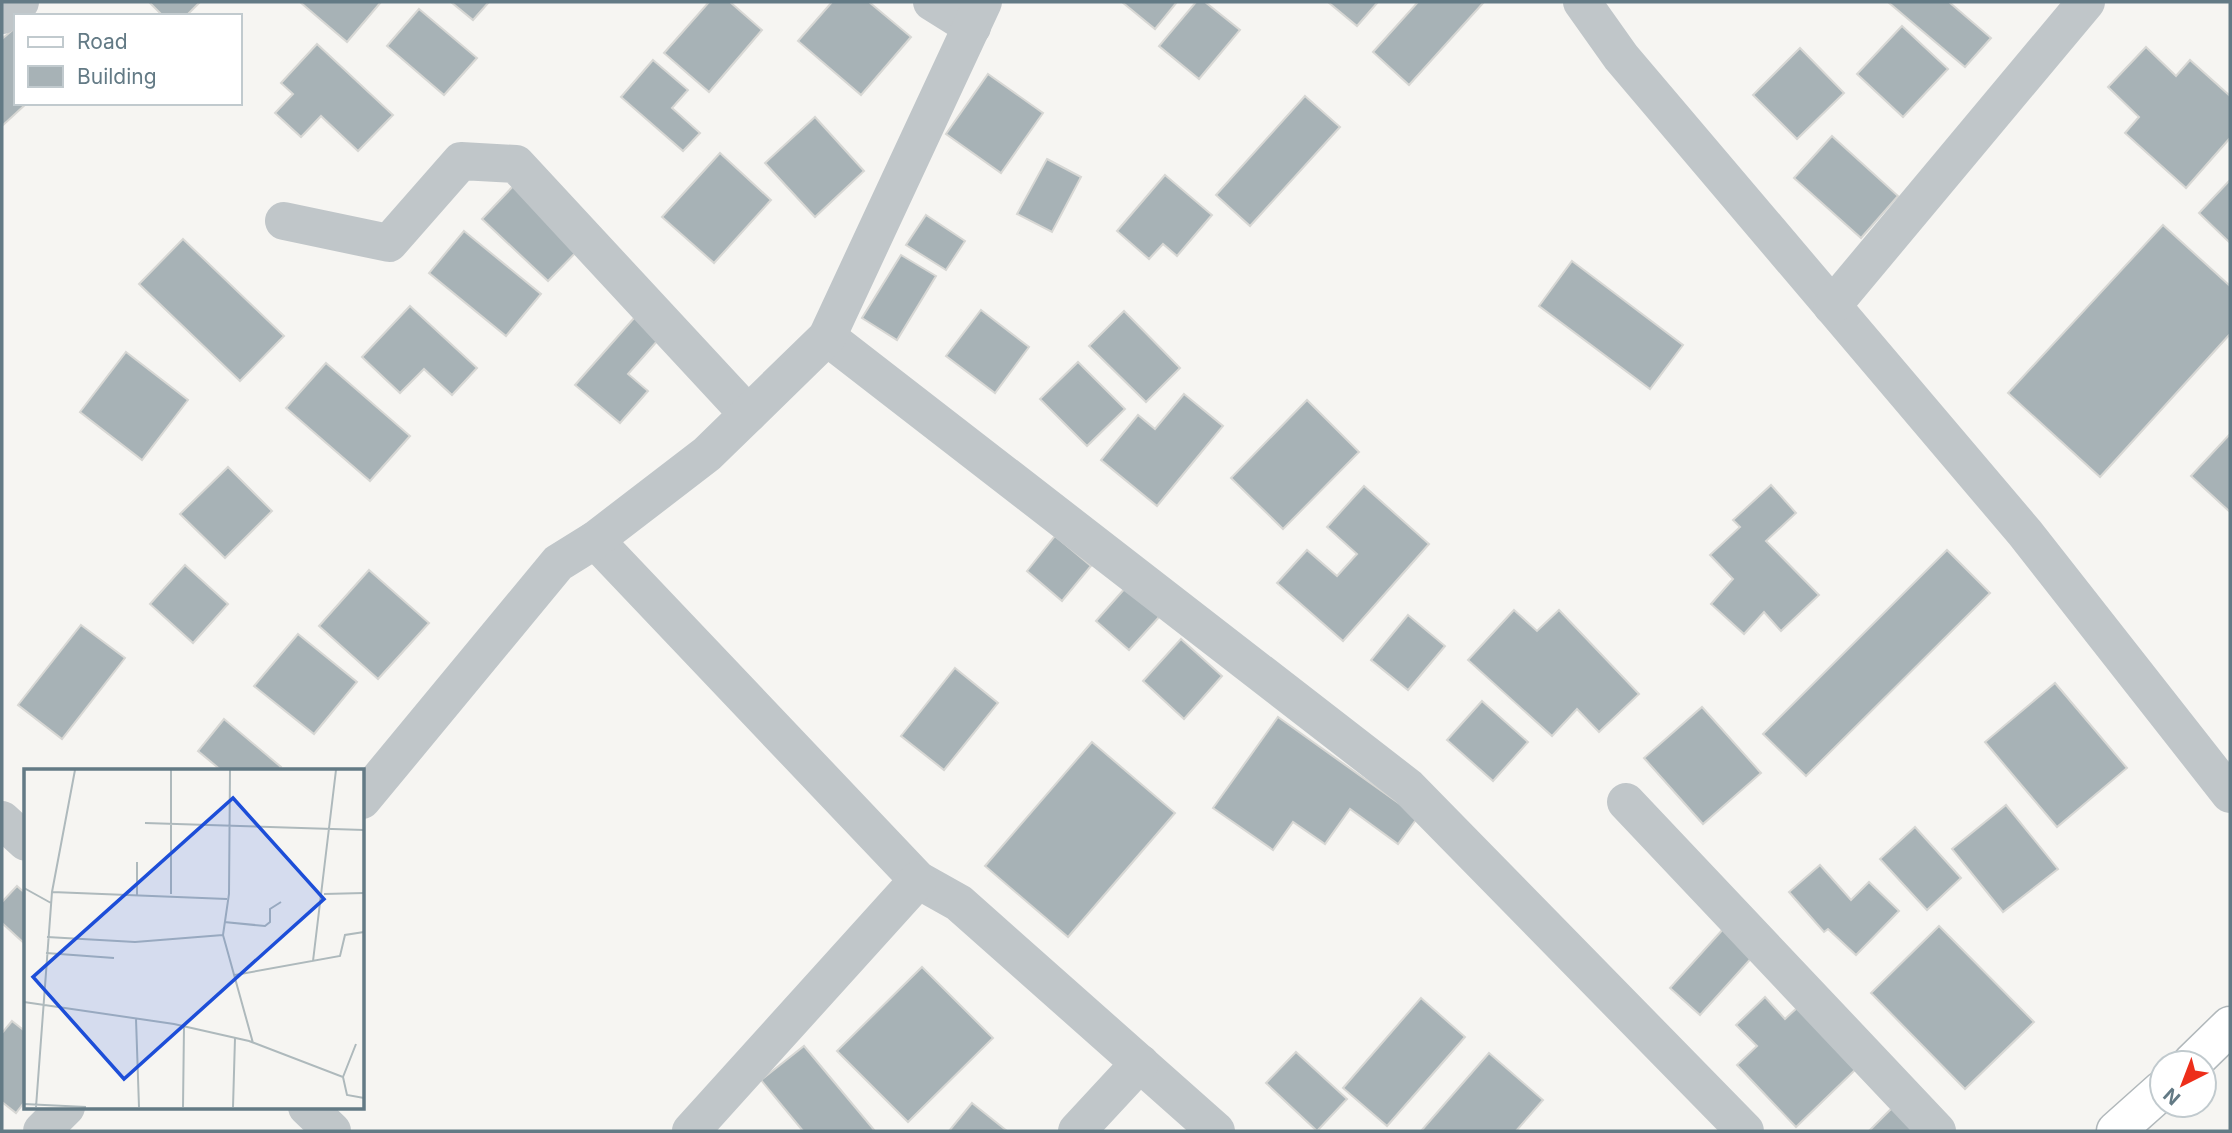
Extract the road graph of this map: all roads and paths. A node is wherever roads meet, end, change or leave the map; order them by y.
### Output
1 (20, 2) edge
2 (932, 2) edge
3 (1582, 2) edge
4 (2086, 2) edge
5 (978, 14) edge
6 (2, 15) edge
7 (284, 221) dead end
8 (1832, 306) junction
9 (827, 337) junction
10 (748, 414) junction
11 (595, 540) junction
12 (2230, 794) edge
13 (364, 798) edge
14 (1626, 802) dead end
15 (2, 820) edge
16 (24, 840) edge
17 (918, 880) junction
18 (2230, 1026) edge
19 (2206, 1049) edge
20 (1140, 1063) junction
21 (2148, 1102) edge
22 (65, 1108) edge
23 (308, 1108) edge
24 (42, 1131) edge
25 (332, 1131) edge
26 (691, 1131) edge
27 (1077, 1131) edge
28 (1216, 1131) edge
29 (1745, 1131) edge
30 (1937, 1131) edge
31 (2116, 1131) edge

1 - 6 street
2 - 5 street
3 - 8 street
4 - 8 street
5 - 9 street
7 - 10 street
8 - 12 street
9 - 10 street
9 - 29 street
10 - 11 street
11 - 13 street
11 - 17 street
14 - 30 street
15 - 16 street
17 - 20 street
17 - 26 street
18 - 19 main road
20 - 27 street
20 - 28 street
21 - 31 main road
22 - 24 street
23 - 25 street

